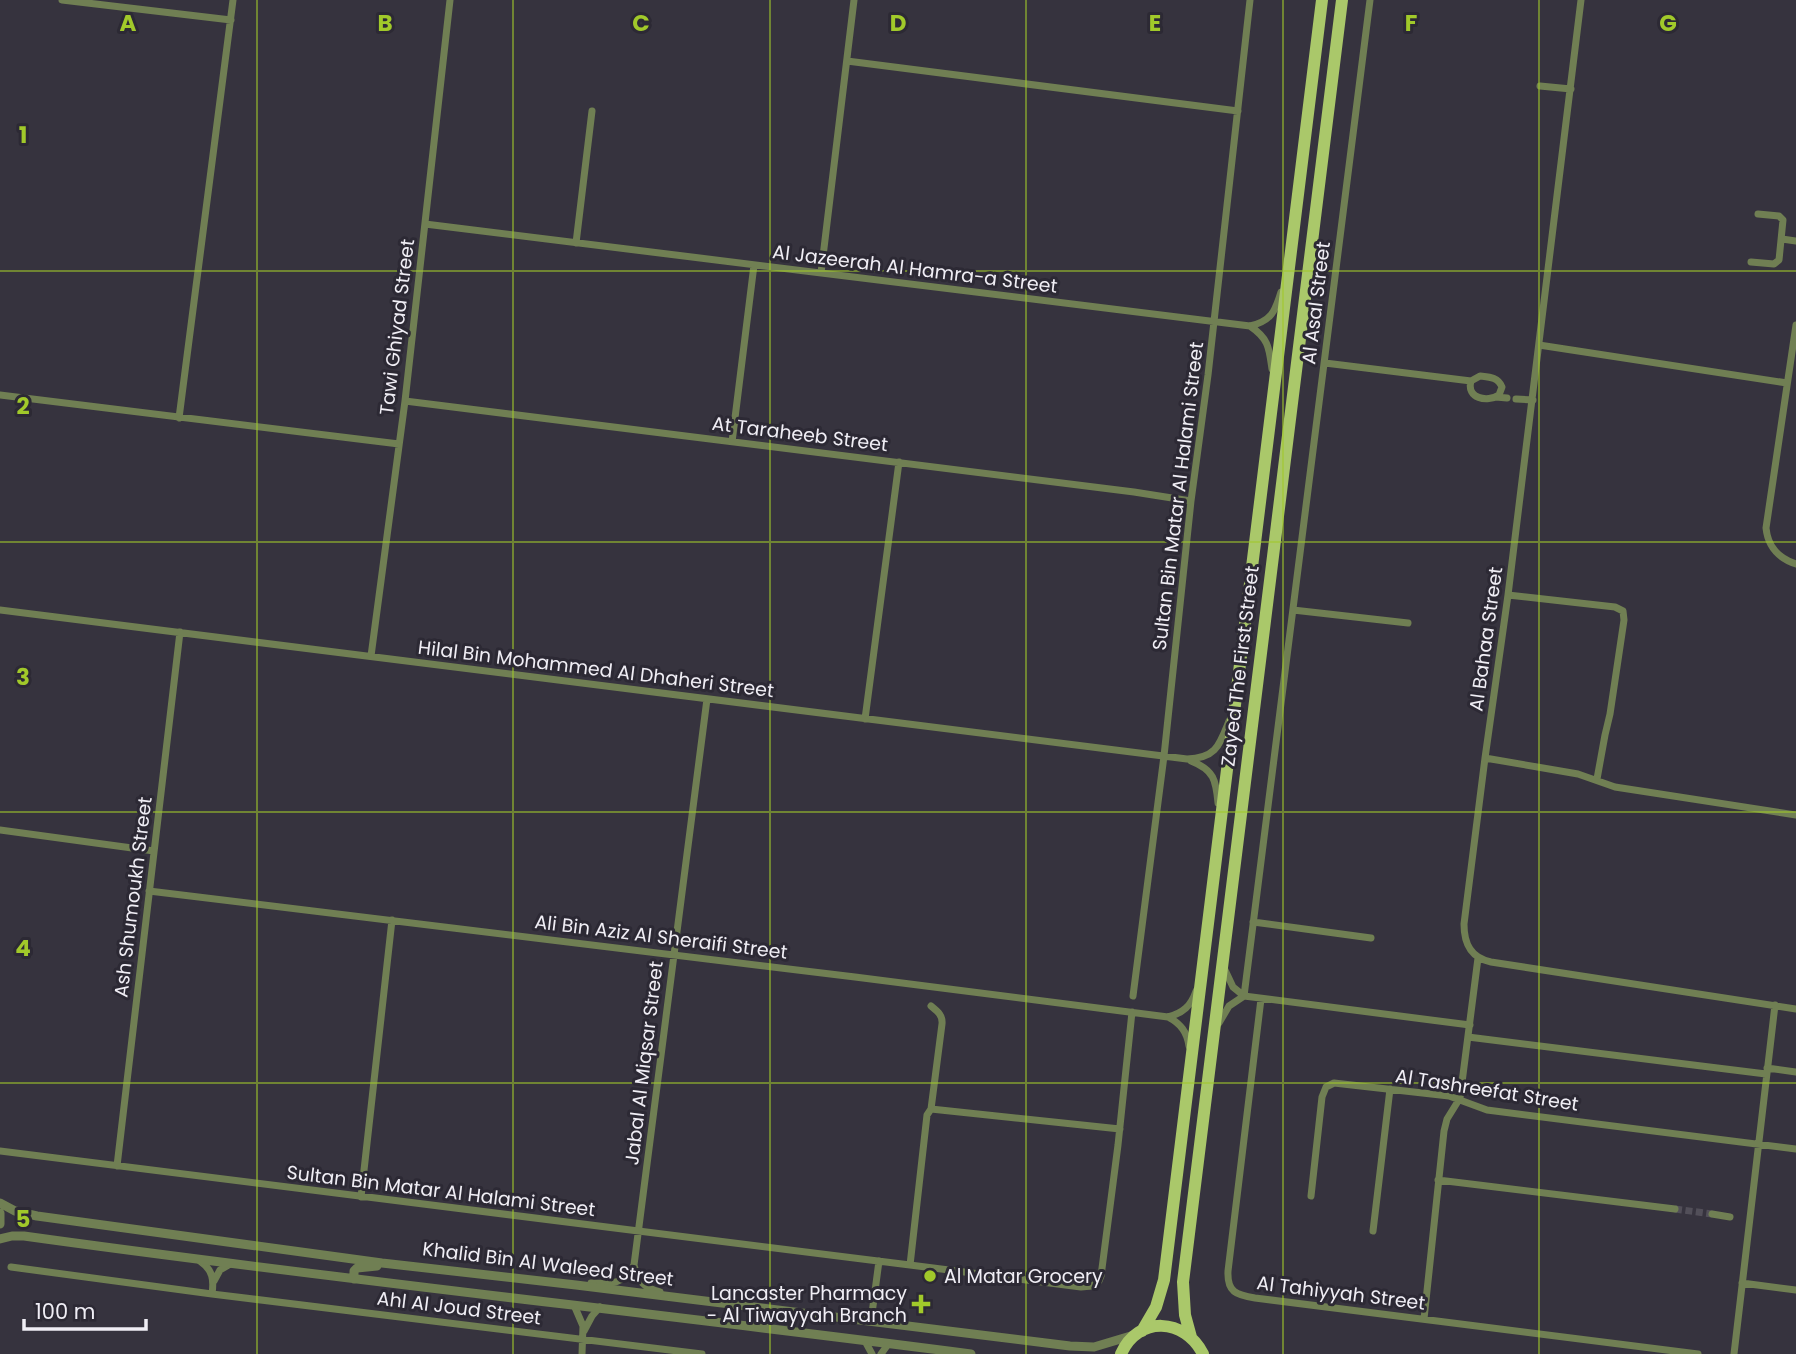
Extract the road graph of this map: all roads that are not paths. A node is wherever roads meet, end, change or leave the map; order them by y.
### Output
1 (62, 0) edge
2 (233, 0) edge
3 (450, 0) edge
4 (854, 0) edge
5 (1250, 0) edge
6 (1322, 0) edge
7 (1342, 0) edge
8 (1370, 0) edge
9 (1581, 0) edge
10 (231, 20) junction
11 (847, 61) junction
12 (1540, 86) dead end
13 (1571, 89) junction
14 (1238, 110) junction
15 (592, 111) dead end
16 (1758, 214) dead end
17 (425, 224) junction
18 (1782, 239) junction
19 (1796, 241) edge
20 (576, 243) junction
21 (1751, 262) dead end
22 (754, 265) junction
23 (1290, 266) junction
24 (821, 273) junction
25 (1214, 321) junction
26 (1796, 325) edge
27 (1250, 326) junction
28 (1539, 345) junction
29 (1325, 363) junction
30 (1471, 381) junction
31 (1787, 383) junction
32 (1275, 388) junction
33 (0, 395) edge
34 (1496, 397) junction
35 (1532, 400) junction
36 (405, 401) junction
37 (179, 418) junction
38 (732, 442) junction
39 (399, 444) junction
40 (900, 462) junction
41 (1191, 501) junction
42 (1796, 564) edge
43 (1508, 595) junction
44 (0, 610) edge
45 (1293, 610) junction
46 (1408, 623) dead end
47 (180, 632) junction
48 (371, 656) junction
49 (707, 699) junction
50 (1235, 704) junction
51 (865, 719) junction
52 (1164, 756) junction
53 (1485, 758) junction
54 (1187, 759) junction
55 (1597, 779) junction
56 (1796, 815) edge
57 (1220, 827) junction
58 (0, 831) edge
59 (154, 851) junction
60 (149, 891) junction
61 (392, 920) junction
62 (1253, 922) junction
63 (1371, 938) dead end
64 (674, 955) junction
65 (1478, 958) junction
66 (1223, 963) junction
67 (1202, 973) junction
68 (1133, 996) dead end
69 (1244, 996) junction
70 (1261, 999) junction
71 (1775, 1005) junction
72 (931, 1006) dead end
73 (1796, 1009) edge
74 (1132, 1012) junction
75 (1168, 1017) junction
76 (1470, 1026) junction
77 (1214, 1033) junction
78 (1468, 1037) junction
79 (1191, 1065) junction
80 (1766, 1071) junction
81 (1796, 1072) edge
82 (1390, 1089) junction
83 (1460, 1098) junction
84 (931, 1109) junction
85 (1120, 1129) junction
86 (1759, 1144) junction
87 (1796, 1149) edge
88 (0, 1151) edge
89 (117, 1166) junction
90 (1438, 1180) junction
91 (1311, 1196) dead end
92 (361, 1197) junction
93 (0, 1203) edge
94 (1675, 1209) tunnel mouth
95 (0, 1213) edge
96 (1712, 1214) tunnel mouth
97 (1730, 1217) dead end
98 (0, 1224) edge
99 (638, 1231) junction
100 (1373, 1231) dead end
101 (0, 1238) edge
102 (200, 1260) junction
103 (879, 1261) junction
104 (382, 1263) junction
105 (232, 1264) junction
106 (634, 1265) junction
107 (910, 1265) junction
108 (11, 1267) dead end
109 (354, 1279) junction
110 (213, 1282) junction
111 (1742, 1283) junction
112 (576, 1284) junction
113 (1796, 1290) edge
114 (212, 1294) junction
115 (691, 1298) junction
116 (574, 1304) junction
117 (600, 1307) junction
118 (1424, 1320) junction
119 (872, 1321) junction
120 (1139, 1333) junction
121 (584, 1335) junction
122 (866, 1340) junction
123 (889, 1343) junction
124 (1197, 1345) edge
125 (582, 1354) edge
126 (702, 1354) edge
127 (872, 1354) edge
128 (881, 1354) edge
129 (971, 1354) edge
130 (1122, 1354) edge
131 (1211, 1354) edge
132 (1698, 1354) edge
133 (1734, 1354) edge

1 - 10 street
2 - 10 street
3 - 17 street, Tawi Ghiyad Street
4 - 11 street
5 - 14 street, Sultan Bin Matar Al Halami Street
6 - 23 main road, Zayed The First Street
7 - 66 main road, Zayed The First Street
8 - 29 street, Al Asal Street
9 - 13 street, Al Bahaa Street
10 - 37 street
11 - 14 street
11 - 24 street
12 - 13 street
13 - 28 street, Al Bahaa Street
14 - 25 street, Sultan Bin Matar Al Halami Street
15 - 20 street
16 - 18 street
17 - 20 street, Al Jazeerah Al Hamra-a Street
17 - 36 street, Tawi Ghiyad Street
18 - 19 street
18 - 21 street
20 - 22 street, Al Jazeerah Al Hamra-a Street
22 - 24 street, Al Jazeerah Al Hamra-a Street
22 - 38 street
23 - 27 street
23 - 32 main road, Zayed The First Street
24 - 25 street, Al Jazeerah Al Hamra-a Street
25 - 27 street, Al Jazeerah Al Hamra-a Street
25 - 41 street, Sultan Bin Matar Al Halami Street
26 - 31 street
27 - 32 street
28 - 31 street
28 - 35 street, Al Bahaa Street
29 - 30 street
29 - 45 street, Al Asal Street
30 - 34 street
30 - 34 street
31 - 42 street
32 - 50 main road, Zayed The First Street
33 - 37 street
34 - 35 street
35 - 43 street, Al Bahaa Street
36 - 38 street, At Taraheeb Street
36 - 39 street, Tawi Ghiyad Street
37 - 39 street
38 - 40 street, At Taraheeb Street
39 - 48 street, Tawi Ghiyad Street
40 - 41 street, At Taraheeb Street
40 - 51 street
41 - 52 street, Sultan Bin Matar Al Halami Street
43 - 53 street, Al Bahaa Street
43 - 55 street
44 - 47 street, Hilal Bin Mohammed Al Dhaheri Street
45 - 46 street
45 - 62 street, Al Asal Street
47 - 48 street, Hilal Bin Mohammed Al Dhaheri Street
47 - 59 street, Ash Shumoukh Street
48 - 49 street, Hilal Bin Mohammed Al Dhaheri Street
49 - 51 street, Hilal Bin Mohammed Al Dhaheri Street
49 - 64 street, Jabal Al Miqsar Street
50 - 54 street
50 - 57 main road, Zayed The First Street
51 - 52 street, Hilal Bin Mohammed Al Dhaheri Street
52 - 54 street, Hilal Bin Mohammed Al Dhaheri Street
52 - 68 street, Sultan Bin Matar Al Halami Street
53 - 55 street
53 - 65 street, Al Bahaa Street
54 - 57 street, Hilal Bin Mohammed Al Dhaheri Street
55 - 56 street
57 - 67 main road, Zayed The First Street
58 - 59 street
59 - 60 street, Ash Shumoukh Street
60 - 61 street, Ali Bin Aziz Al Sheraifi Street
60 - 89 street, Ash Shumoukh Street
61 - 64 street, Ali Bin Aziz Al Sheraifi Street
61 - 92 street
62 - 63 street
62 - 69 street, Al Asal Street
64 - 74 street, Ali Bin Aziz Al Sheraifi Street
64 - 99 street, Jabal Al Miqsar Street
65 - 71 street
65 - 76 street
66 - 69 street
66 - 77 main road, Zayed The First Street
67 - 75 street
67 - 79 main road, Zayed The First Street
69 - 70 street
69 - 77 street
70 - 76 street
70 - 118 street, Al Tahiyyah Street
71 - 73 street
71 - 80 street
72 - 84 street
74 - 75 street, Ali Bin Aziz Al Sheraifi Street
74 - 85 street, Sultan Bin Matar Al Halami Street
75 - 79 street
76 - 78 street
77 - 124 main road, Zayed The First Street
78 - 80 street
78 - 83 street
79 - 120 main road, Zayed The First Street
80 - 81 street
80 - 86 street
82 - 83 street, Al Tashreefat Street
82 - 91 street, Al Tashreefat Street
82 - 100 street
83 - 86 street, Al Tashreefat Street
83 - 90 street
84 - 85 street
84 - 107 street
85 - 107 street, Sultan Bin Matar Al Halami Street
86 - 87 street, Al Tashreefat Street
86 - 111 street
88 - 89 street, Sultan Bin Matar Al Halami Street
89 - 92 street, Sultan Bin Matar Al Halami Street
90 - 94 street
90 - 118 street
92 - 99 street, Sultan Bin Matar Al Halami Street
93 - 104 street, Khalid Bin Al Waleed Street
95 - 98 street
96 - 97 street
99 - 103 street, Sultan Bin Matar Al Halami Street
99 - 106 street, Jabal Al Miqsar Street
101 - 102 street, Khalid Bin Al Waleed Street
102 - 105 street, Khalid Bin Al Waleed Street
102 - 110 street
103 - 107 street, Sultan Bin Matar Al Halami Street
103 - 119 street
104 - 109 street
104 - 112 street, Khalid Bin Al Waleed Street
105 - 109 street, Khalid Bin Al Waleed Street
105 - 110 street
106 - 112 street
106 - 115 street
108 - 114 street, Ahl Al Joud Street
109 - 116 street, Khalid Bin Al Waleed Street
110 - 114 street
111 - 113 street
111 - 133 street
112 - 115 street, Khalid Bin Al Waleed Street
114 - 121 street, Ahl Al Joud Street
115 - 119 street, Khalid Bin Al Waleed Street
116 - 117 street, Khalid Bin Al Waleed Street
116 - 121 street
117 - 121 street
117 - 122 street, Khalid Bin Al Waleed Street
118 - 132 street, Al Tahiyyah Street
119 - 120 street, Khalid Bin Al Waleed Street
120 - 124 main road
120 - 130 main road, Zayed The First Street
121 - 125 street
121 - 126 street, Ahl Al Joud Street
122 - 123 street, Khalid Bin Al Waleed Street
122 - 127 street
123 - 128 street
123 - 129 street, Khalid Bin Al Waleed Street
124 - 131 street

